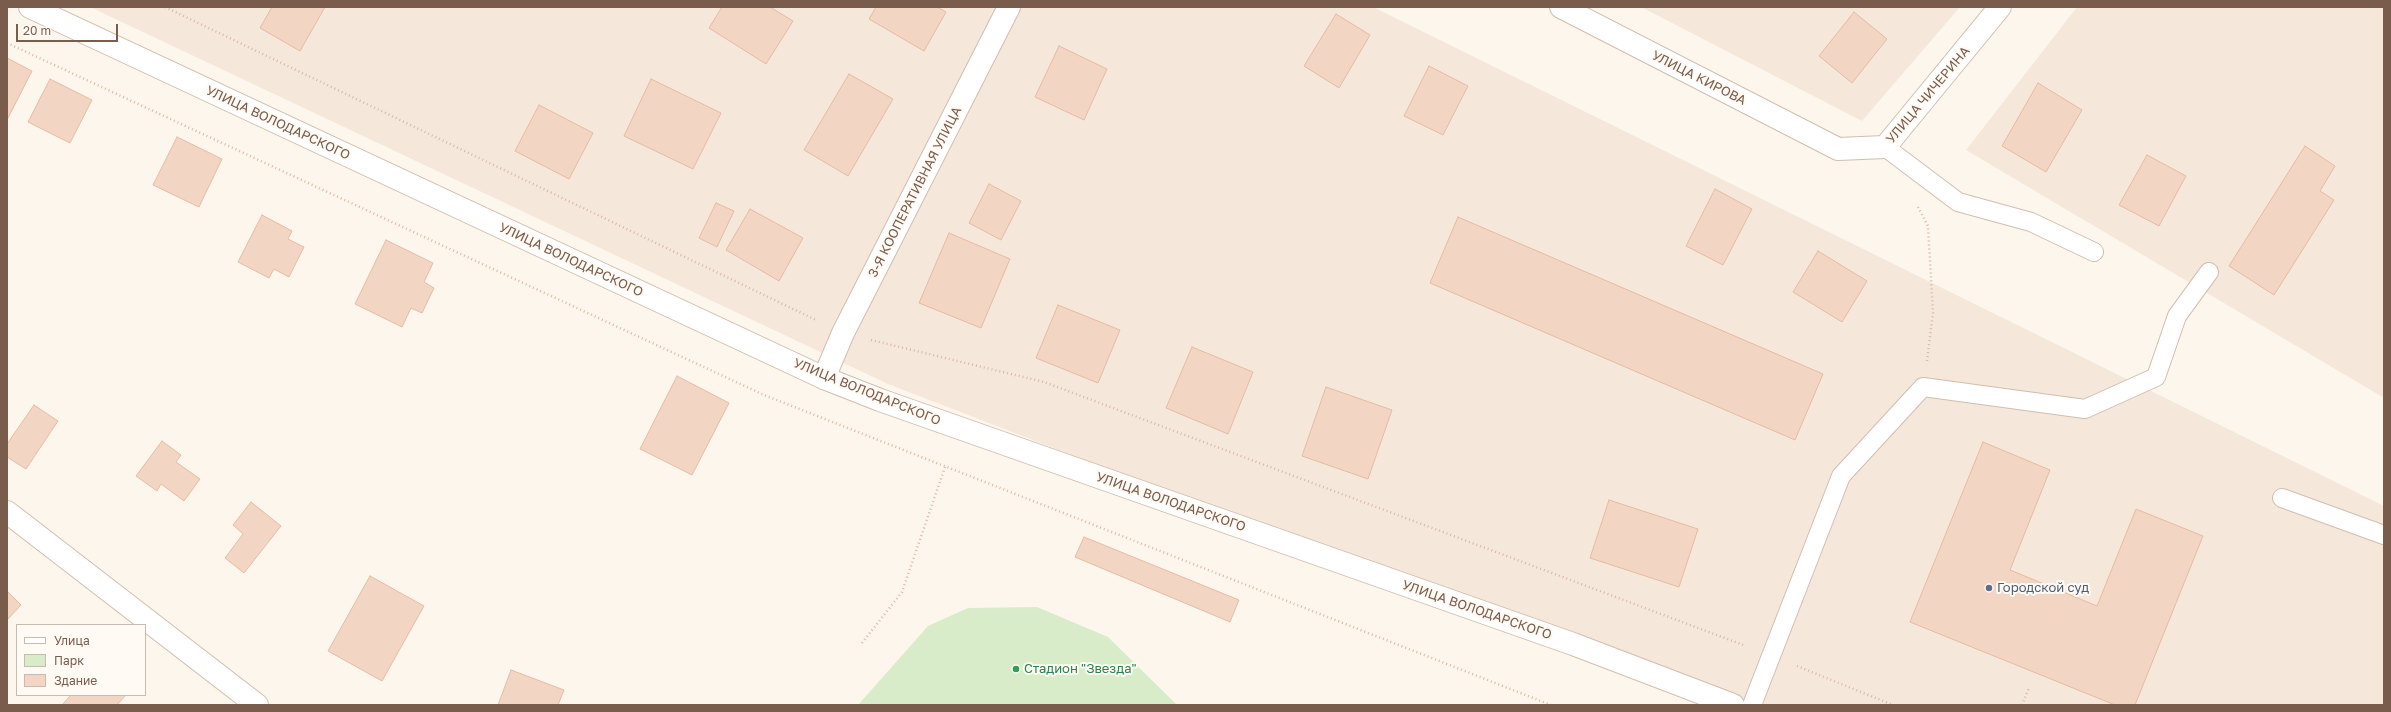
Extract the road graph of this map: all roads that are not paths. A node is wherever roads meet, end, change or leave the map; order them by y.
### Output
1 (30, 7) edge
2 (1009, 7) edge
3 (1561, 7) edge
4 (2000, 7) edge
5 (1885, 147) junction
6 (1838, 149) joint
7 (2094, 252) dead end
8 (2209, 272) dead end
9 (824, 378) junction
10 (2282, 498) dead end
11 (7, 512) edge
12 (2384, 535) edge
13 (257, 705) edge
14 (1733, 705) edge
15 (1752, 705) edge

1 - 9 street, УЛИЦА ВОЛОДАРСКОГО
2 - 9 street, 3-Я КООПЕРАТИВНАЯ УЛИЦА
3 - 6 street, УЛИЦА КИРОВА
4 - 5 street, УЛИЦА ЧИЧЕРИНА
5 - 6 street, УЛИЦА ЧИЧЕРИНА
5 - 7 lane
8 - 15 lane
9 - 14 street, УЛИЦА ВОЛОДАРСКОГО
10 - 12 lane
11 - 13 street

